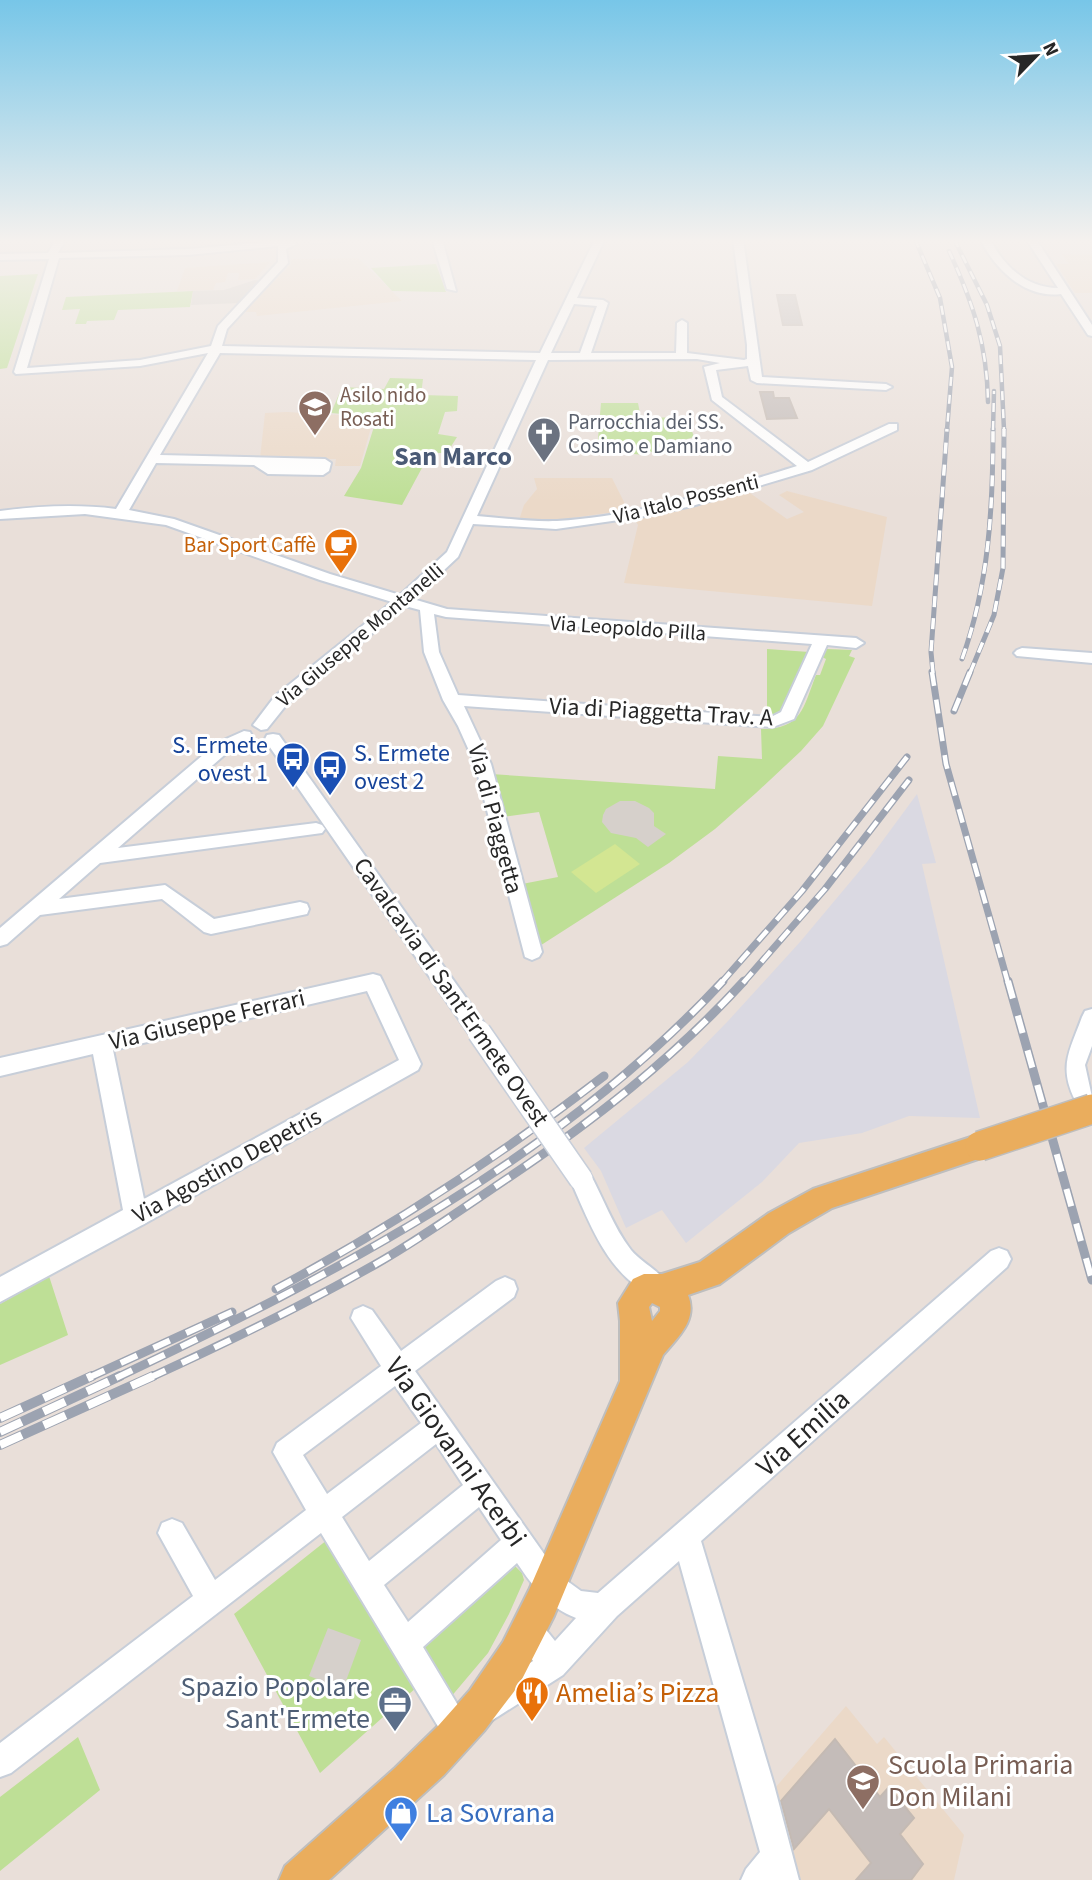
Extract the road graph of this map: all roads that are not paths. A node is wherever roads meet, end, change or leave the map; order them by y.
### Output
1 (34, 327) edge
2 (223, 327) edge
3 (559, 327) edge
4 (593, 327) edge
5 (682, 327) edge
6 (750, 327) edge
7 (216, 349) junction
8 (681, 356) junction
9 (544, 358) junction
10 (584, 358) junction
11 (748, 362) junction
12 (886, 387) dead end
13 (893, 427) dead end
14 (152, 459) junction
15 (258, 462) dead end
16 (807, 467) junction
17 (121, 512) junction
18 (0, 514) edge
19 (469, 520) junction
20 (401, 602) junction
21 (427, 610) junction
22 (821, 640) junction
23 (856, 643) dead end
24 (1021, 653) dead end
25 (1092, 658) edge
26 (451, 700) junction
27 (267, 732) junction
28 (316, 829) dead end
29 (94, 857) junction
30 (34, 909) junction
31 (300, 909) dead end
32 (0, 939) edge
33 (532, 952) dead end
34 (1092, 1017) edge
35 (390, 1020) joint
36 (102, 1045) junction
37 (0, 1067) edge
38 (1088, 1101) edge
39 (136, 1217) junction
40 (999, 1259) dead end
41 (505, 1289) dead end
42 (0, 1290) edge
43 (655, 1307) junction
44 (363, 1318) dead end
45 (398, 1369) junction
46 (438, 1427) junction
47 (481, 1489) junction
48 (324, 1515) junction
49 (172, 1533) dead end
50 (686, 1537) junction
51 (519, 1543) junction
52 (366, 1582) junction
53 (549, 1585) junction
54 (211, 1601) junction
55 (607, 1605) junction
56 (529, 1631) junction
57 (405, 1644) junction
58 (560, 1658) junction
59 (465, 1725) junction
60 (0, 1762) edge
61 (773, 1872) edge
62 (299, 1880) edge

1 - 7 street
2 - 7 street
3 - 9 street, Via Giuseppe Montanelli
4 - 10 street
5 - 8 street
6 - 11 street
7 - 9 street
7 - 14 street
8 - 10 street
8 - 11 street
9 - 10 street
9 - 19 street, Via Giuseppe Montanelli
11 - 12 street
11 - 16 street
13 - 16 street, Via Italo Possenti
14 - 15 street
14 - 17 street
16 - 19 street, Via Italo Possenti
17 - 18 street, Via Leopoldo Pilla
17 - 20 street, Via Leopoldo Pilla
19 - 20 street, Via Giuseppe Montanelli
20 - 21 street, Via Leopoldo Pilla
20 - 27 street, Via Giuseppe Montanelli
21 - 22 street, Via Leopoldo Pilla
21 - 26 street, Via di Piaggetta
22 - 23 street, Via Leopoldo Pilla
22 - 26 street, Via di Piaggetta Trav. A
24 - 25 street
26 - 33 street, Via di Piaggetta
27 - 29 street, Via Giuseppe Montanelli
27 - 43 street, Cavalcavia di Sant'Ermete Ovest, bridge
28 - 29 street
29 - 30 street
30 - 31 street
30 - 32 street
34 - 38 street
35 - 36 street, Via Giuseppe Ferrari
35 - 39 street, Via Agostino Depetris
36 - 37 street, Via Giuseppe Ferrari
36 - 39 street
38 - 43 main road, Via Emilia, bridge
39 - 42 street, Via Agostino Depetris
40 - 50 street, Via Emilia
41 - 45 street
43 - 53 main road, Via Emilia
44 - 45 street, Via Giovanni Acerbi
45 - 46 street, Via Giovanni Acerbi
45 - 48 street
46 - 47 street, Via Giovanni Acerbi
46 - 48 street
47 - 51 street, Via Giovanni Acerbi
47 - 52 street
48 - 52 street
48 - 54 street
49 - 54 street
50 - 55 street, Via Emilia
50 - 61 street
51 - 53 street, Via Giovanni Acerbi
51 - 57 street
52 - 57 street
53 - 55 street
53 - 56 main road, Via Emilia
54 - 60 street
55 - 58 street, Via Emilia
56 - 58 street
56 - 59 main road, Via Emilia
57 - 59 street
58 - 59 street, Via Emilia
59 - 62 main road, Via Emilia

